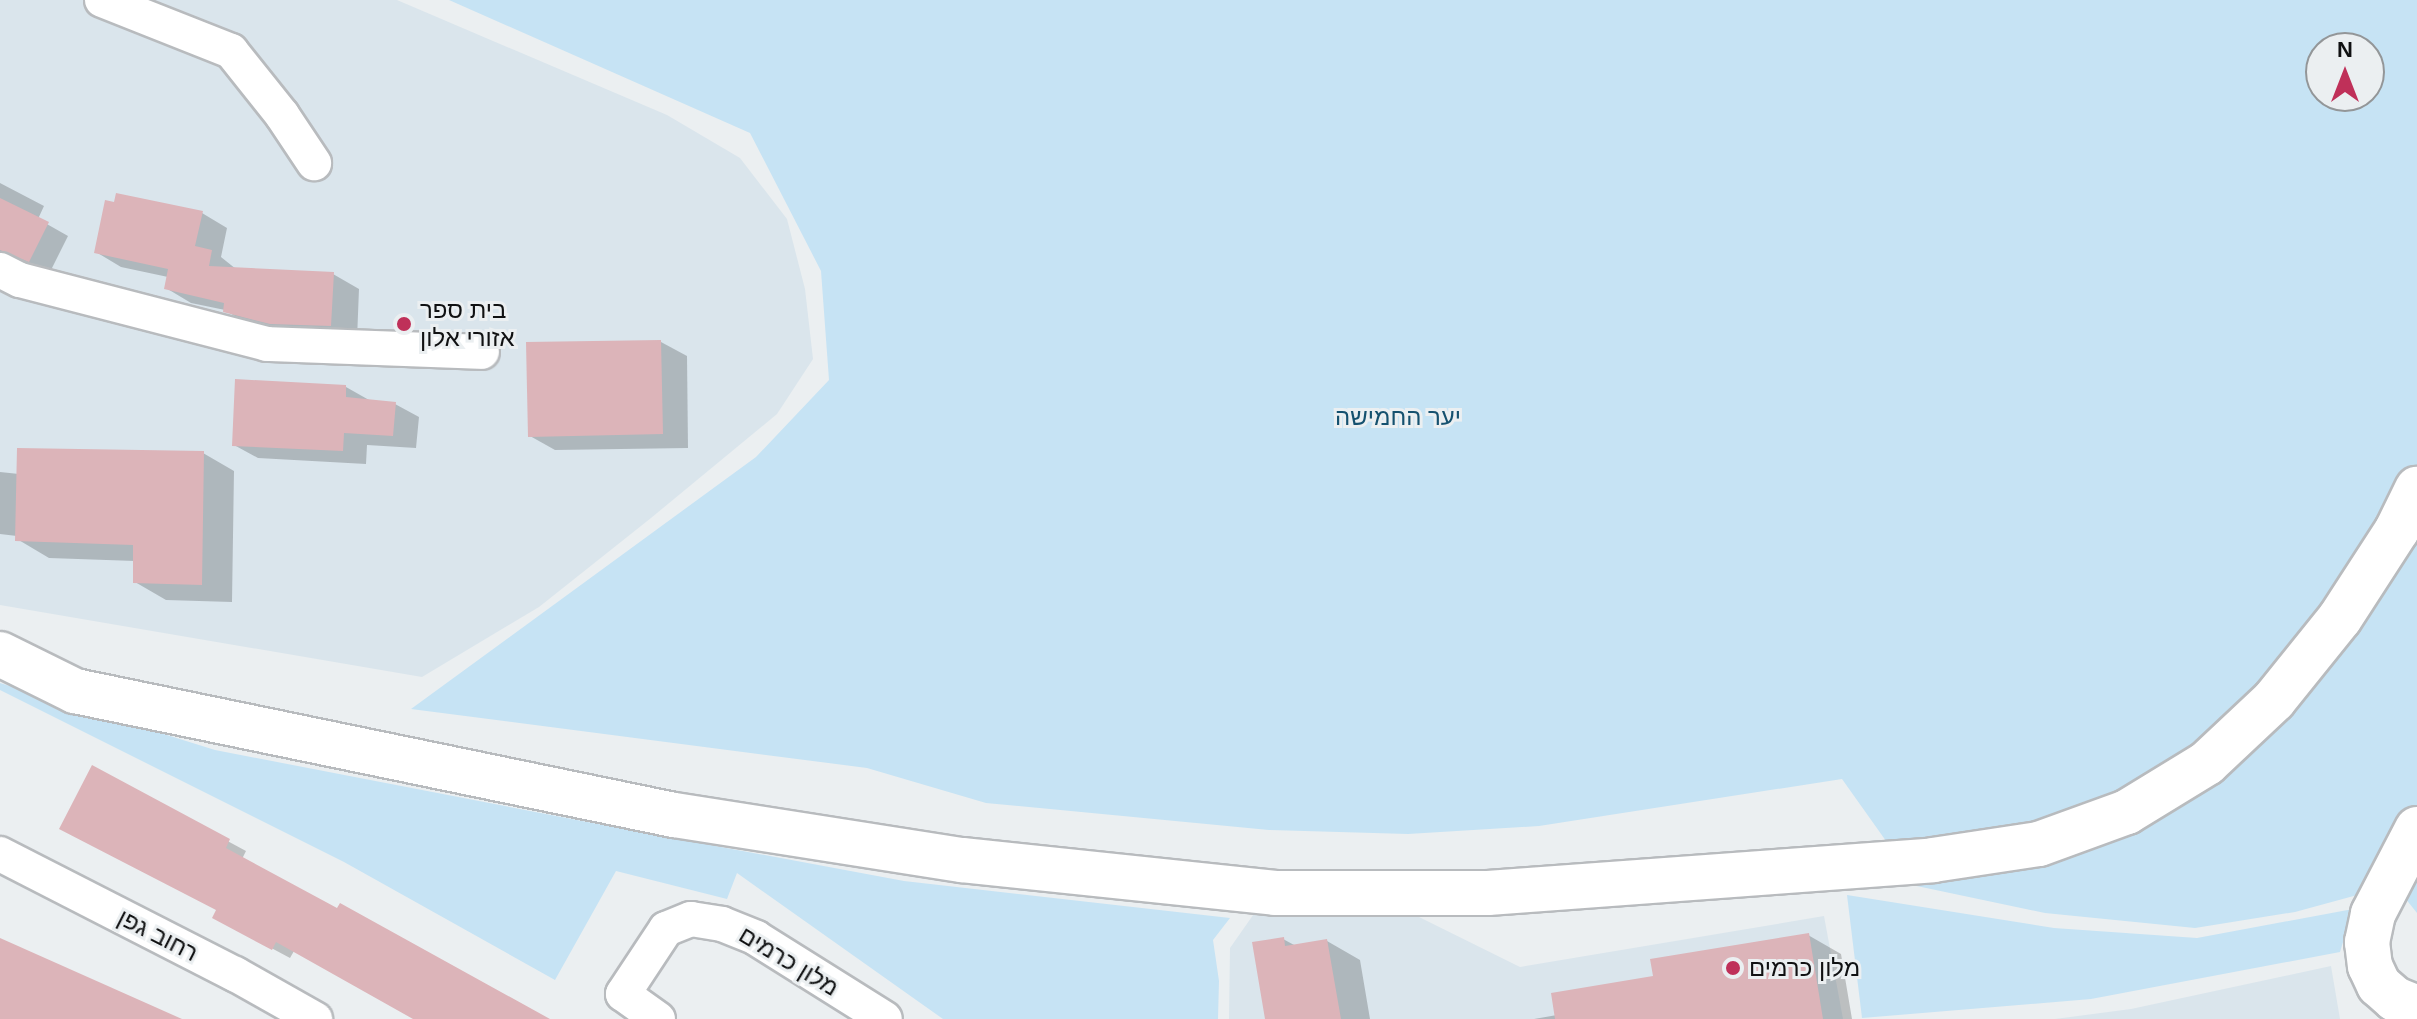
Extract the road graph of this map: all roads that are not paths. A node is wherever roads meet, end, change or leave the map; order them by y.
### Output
1 (102, 0) edge
2 (314, 163) dead end
3 (0, 270) edge
4 (482, 352) dead end
5 (2417, 489) edge
6 (0, 654) edge
7 (2417, 829) edge
8 (0, 854) edge
9 (2417, 1008) edge
10 (315, 1019) edge
11 (658, 1019) edge
12 (885, 1019) edge

1 - 2 street
3 - 4 street
5 - 6 main road
7 - 9 main road
8 - 10 street, רחוב גפן
11 - 12 street, מלון כרמים

